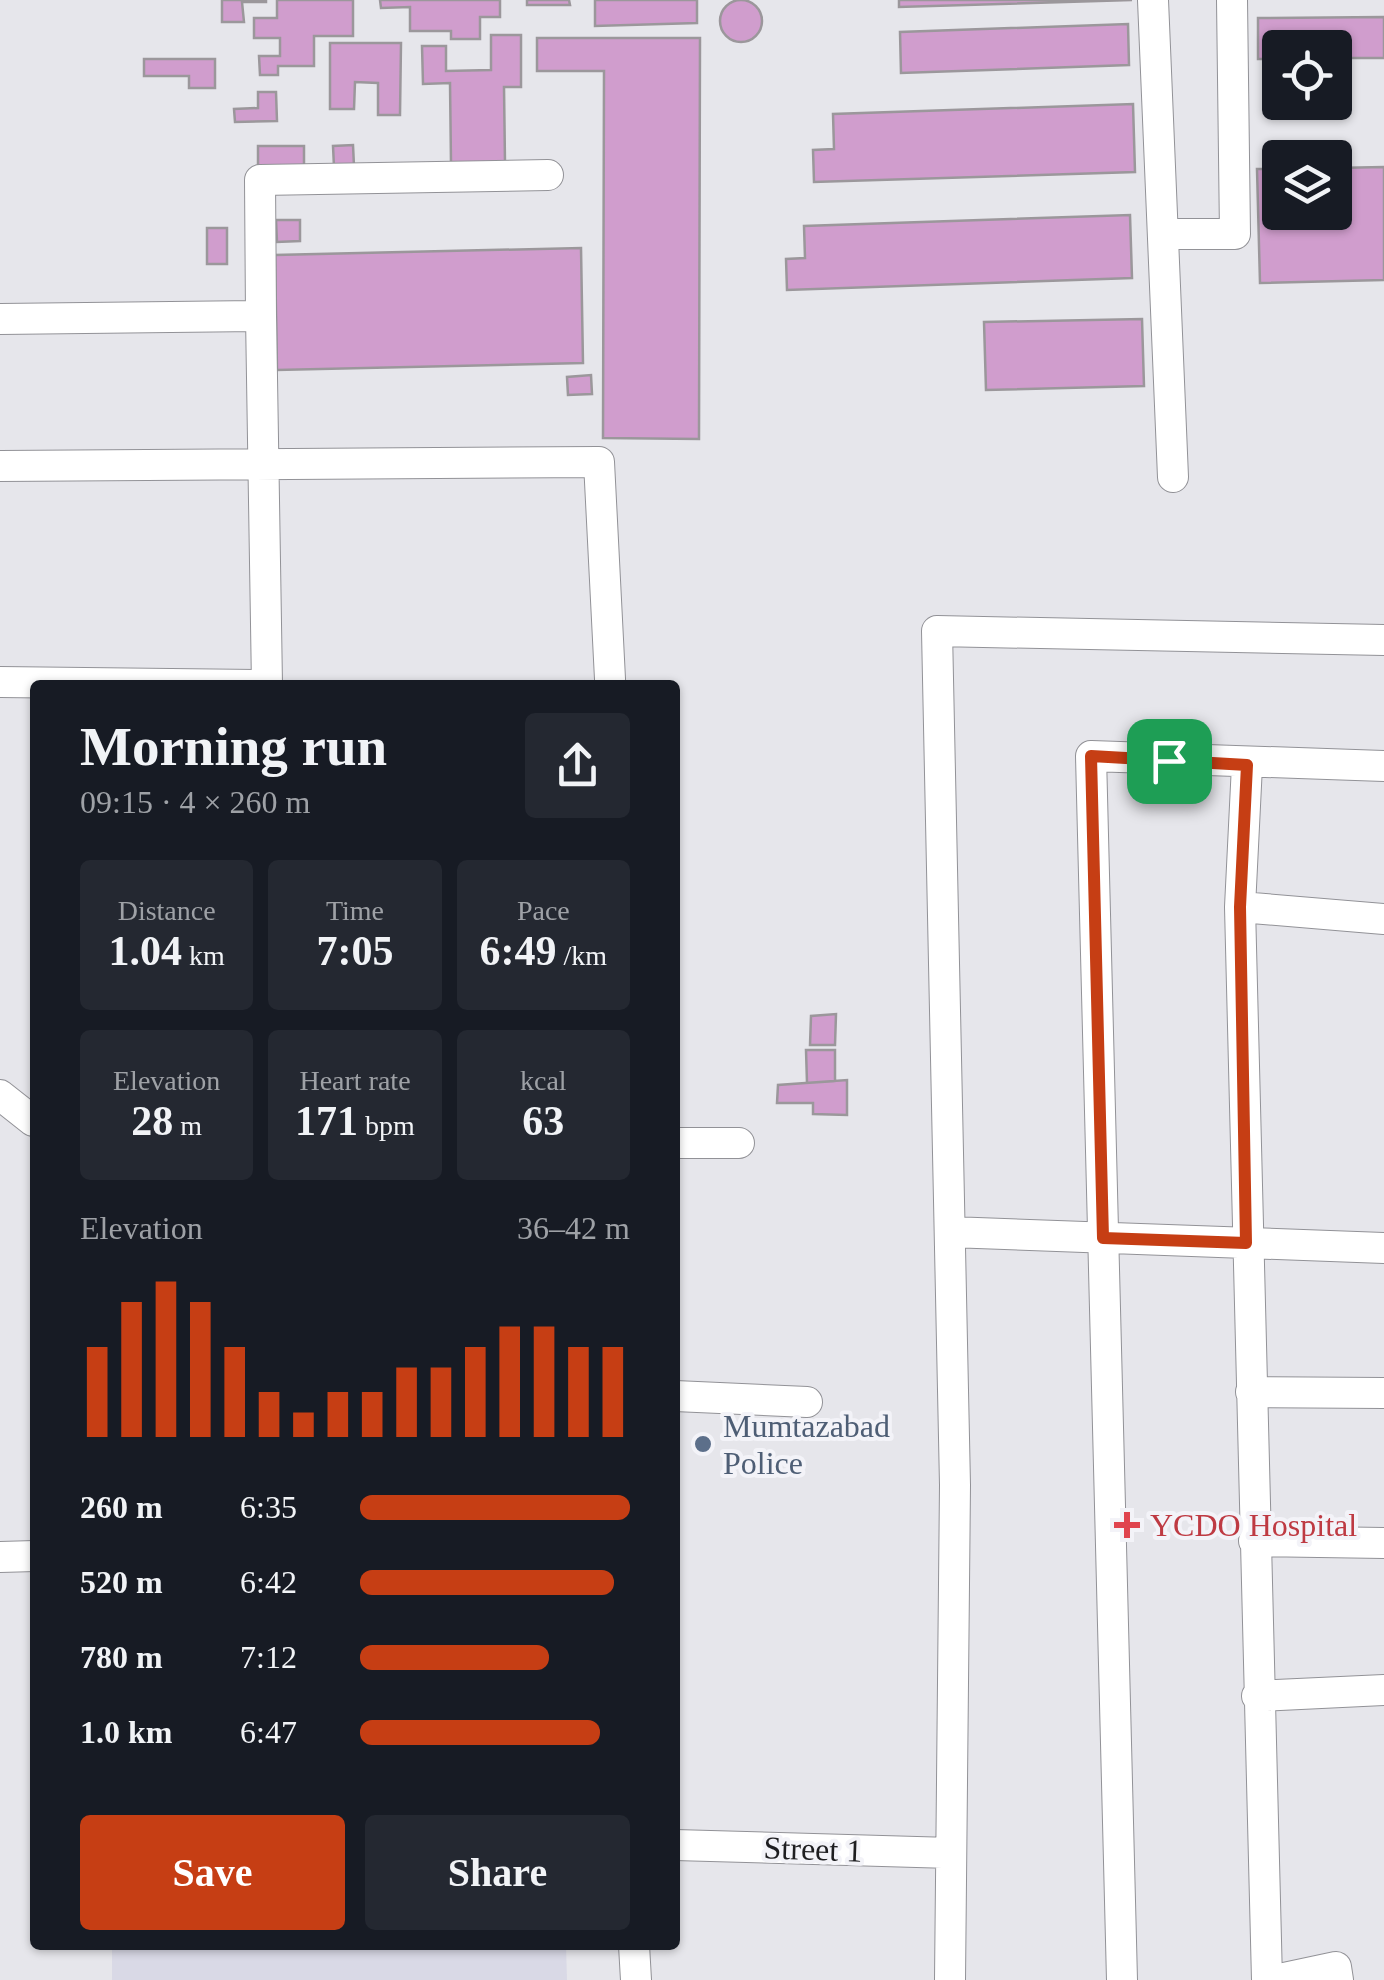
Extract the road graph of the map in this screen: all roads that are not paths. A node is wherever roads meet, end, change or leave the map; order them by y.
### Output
1 (1153, 0) edge
2 (1232, 0) edge
3 (548, 176) dead end
4 (1164, 234) junction
5 (261, 316) junction
6 (0, 319) edge
7 (264, 463) junction
8 (0, 466) edge
9 (1173, 477) dead end
10 (1384, 640) edge
11 (610, 679) dead end
12 (267, 680) edge
13 (0, 682) edge
14 (30, 682) edge
15 (1247, 765) junction
16 (1384, 766) edge
17 (1240, 907) junction
18 (1384, 919) edge
19 (0, 1094) edge
20 (30, 1119) edge
21 (680, 1143) edge
22 (738, 1143) dead end
23 (950, 1232) junction
24 (1103, 1238) junction
25 (1246, 1243) junction
26 (1384, 1248) edge
27 (1250, 1392) junction
28 (1384, 1393) edge
29 (680, 1396) edge
30 (808, 1402) dead end
31 (1254, 1541) junction
32 (1384, 1543) edge
33 (30, 1556) edge
34 (0, 1557) edge
35 (1384, 1690) edge
36 (1257, 1696) junction
37 (680, 1845) edge
38 (951, 1853) junction
39 (634, 1950) edge
40 (636, 1980) edge
41 (950, 1980) edge
42 (1122, 1980) edge
43 (1267, 1980) edge
44 (1275, 1980) edge
45 (1338, 1980) edge

1 - 4 street
2 - 4 street
3 - 5 street
4 - 9 street
5 - 6 street
5 - 7 street
7 - 8 street
7 - 11 street
7 - 12 street
10 - 23 street
13 - 14 street
15 - 16 street
15 - 17 street
15 - 24 street
17 - 18 street
17 - 25 street
19 - 20 street
21 - 22 street
23 - 24 street
23 - 38 street
24 - 25 street
24 - 42 street
25 - 26 street
25 - 27 street
27 - 28 street
27 - 31 street
29 - 30 street
31 - 32 street
31 - 36 street
33 - 34 street
35 - 36 street
36 - 43 street
37 - 38 street, Street 1
38 - 41 street
39 - 40 street
44 - 45 street

